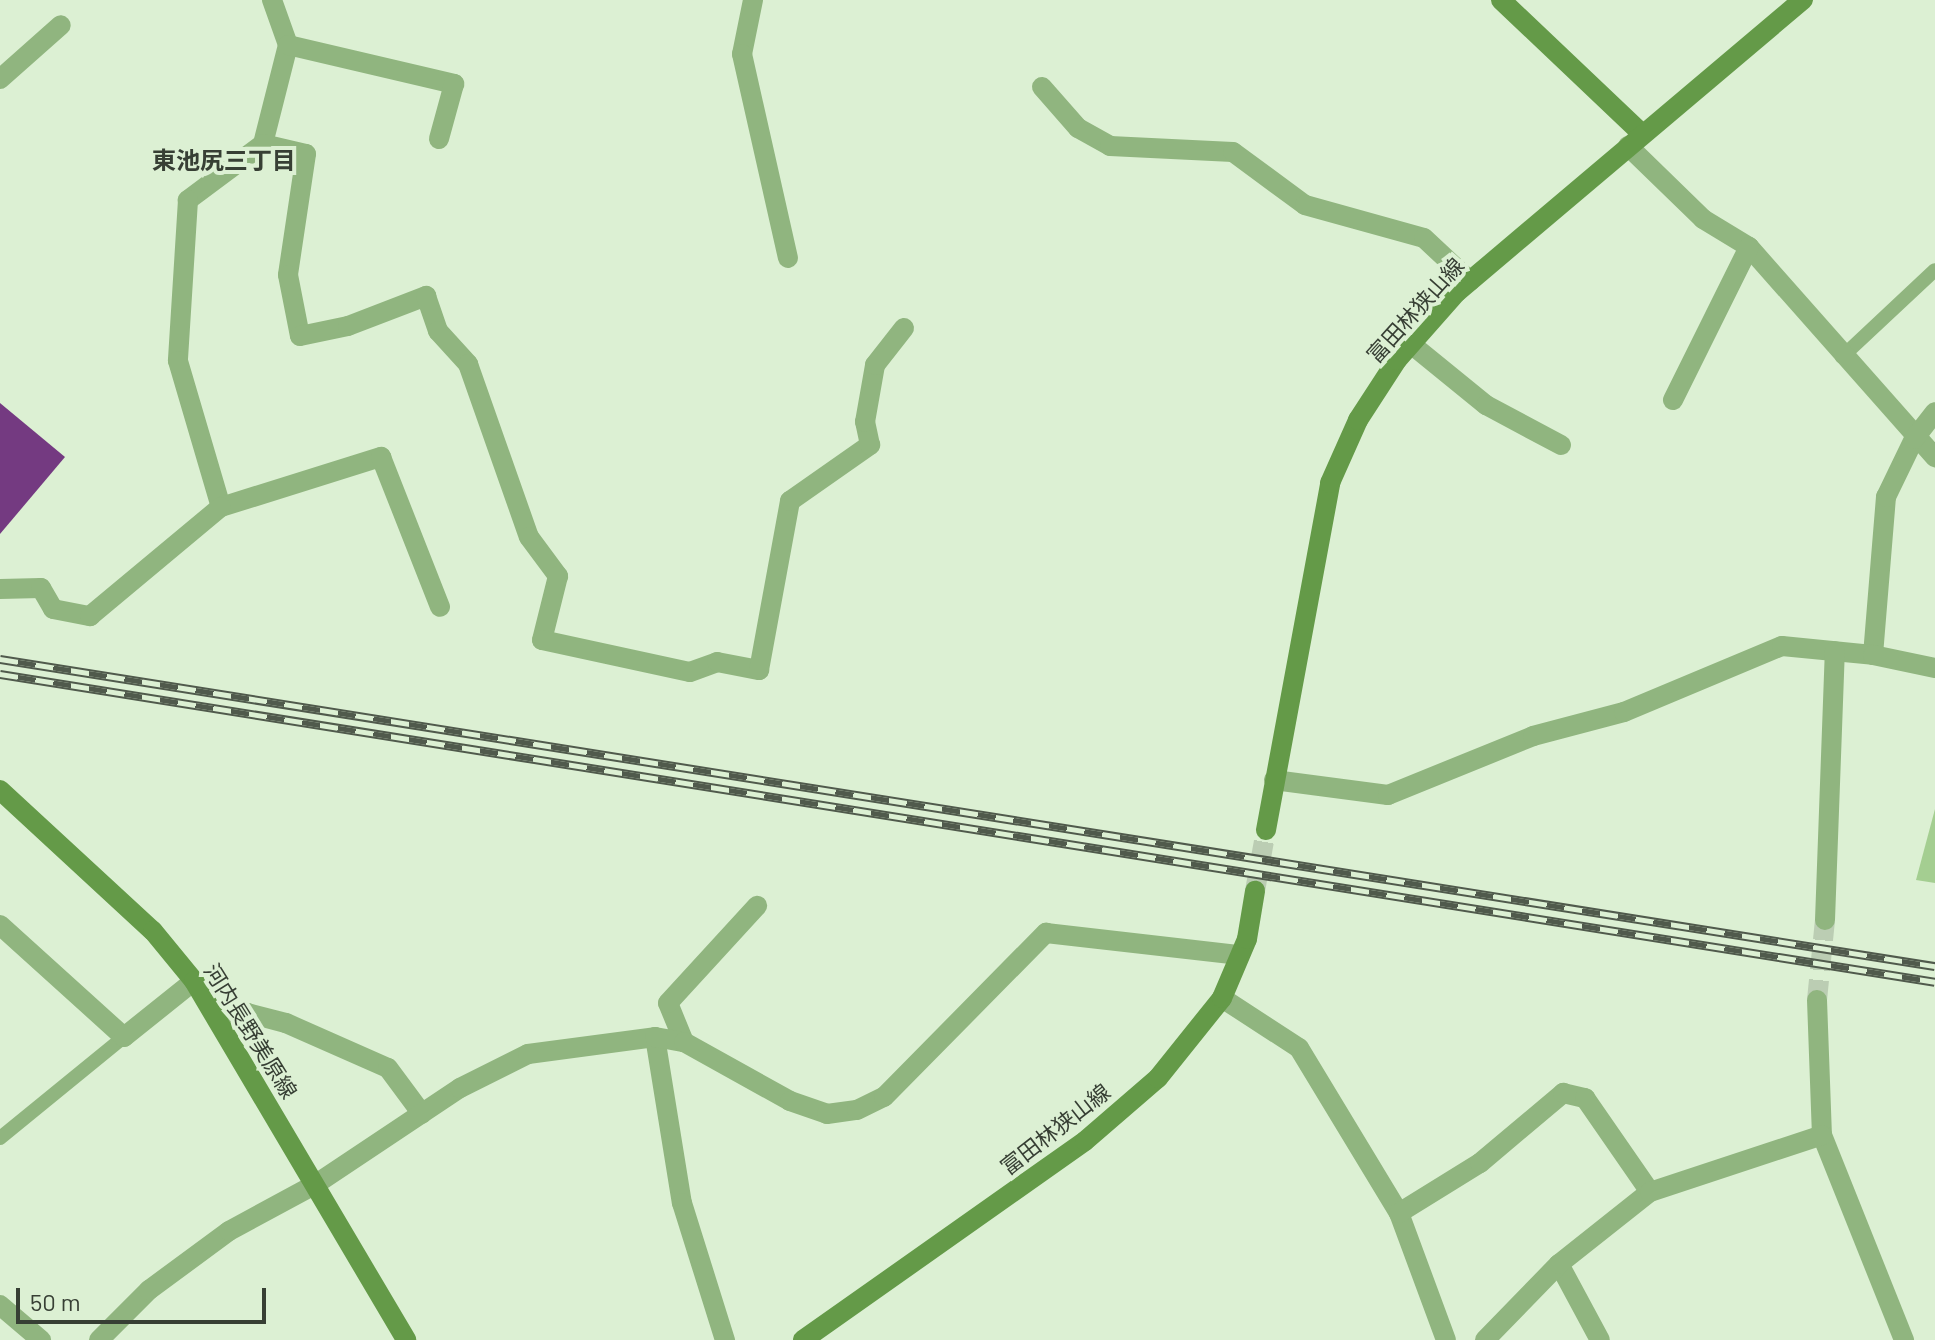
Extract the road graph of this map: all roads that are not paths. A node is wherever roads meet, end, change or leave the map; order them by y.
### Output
1 (272, 0) edge
2 (753, 0) edge
3 (1501, 0) edge
4 (1803, 0) edge
5 (61, 25) dead end
6 (288, 45) junction
7 (0, 79) edge
8 (1042, 87) dead end
9 (439, 139) dead end
10 (1635, 140) junction
11 (263, 144) junction
12 (1749, 247) junction
13 (788, 258) dead end
14 (1935, 270) edge
15 (1470, 281) junction
16 (904, 328) dead end
17 (1411, 344) junction
18 (1842, 357) junction
19 (1673, 400) dead end
20 (1935, 412) edge
21 (1914, 439) junction
22 (1561, 445) dead end
23 (1935, 457) edge
24 (221, 507) junction
25 (0, 589) edge
26 (440, 607) dead end
27 (1835, 651) junction
28 (1873, 655) junction
29 (1935, 668) edge
30 (1274, 780) junction
31 (0, 790) edge
32 (1266, 830) tunnel mouth
33 (1255, 891) tunnel mouth
34 (757, 906) dead end
35 (1825, 920) tunnel mouth
36 (0, 925) edge
37 (1240, 955) junction
38 (194, 981) junction
39 (1222, 998) junction
40 (1817, 1000) tunnel mouth
41 (222, 1025) junction
42 (124, 1037) junction
43 (655, 1037) junction
44 (684, 1042) junction
45 (422, 1114) junction
46 (1822, 1135) junction
47 (0, 1138) edge
48 (316, 1184) junction
49 (1650, 1192) junction
50 (1399, 1213) junction
51 (1559, 1264) junction
52 (0, 1305) edge
53 (41, 1340) edge
54 (99, 1340) edge
55 (406, 1340) edge
56 (725, 1340) edge
57 (803, 1340) edge
58 (1446, 1340) edge
59 (1485, 1340) edge
60 (1600, 1340) edge
61 (1904, 1340) edge

1 - 6 street
2 - 13 street
3 - 10 main road
4 - 10 main road, 富田林狭山線
5 - 7 street
6 - 9 street
6 - 11 street
8 - 15 street
10 - 12 street
10 - 15 main road, 富田林狭山線
11 - 16 street
11 - 24 street
12 - 18 street
12 - 19 street
14 - 18 lane
15 - 17 main road, 富田林狭山線
17 - 22 street
17 - 30 main road, 富田林狭山線
18 - 21 street
20 - 21 street
21 - 23 street
21 - 28 street
24 - 25 street
24 - 26 street
27 - 28 street
27 - 30 street
27 - 35 street
28 - 29 street
30 - 32 main road, 富田林狭山線
31 - 38 main road, 河内長野美原線
33 - 37 main road, 富田林狭山線
34 - 44 street
36 - 42 street
37 - 39 main road, 富田林狭山線
37 - 44 street
38 - 41 main road, 河内長野美原線
38 - 42 street
39 - 50 street
39 - 57 main road, 富田林狭山線
40 - 46 street
41 - 45 street
41 - 48 main road, 河内長野美原線
42 - 47 lane
43 - 44 street
43 - 45 street
43 - 56 street
45 - 48 street
46 - 49 street
46 - 61 street
48 - 54 street
48 - 55 main road, 河内長野美原線
49 - 50 street
49 - 51 street
50 - 58 street
51 - 59 street
51 - 60 street
52 - 53 street

